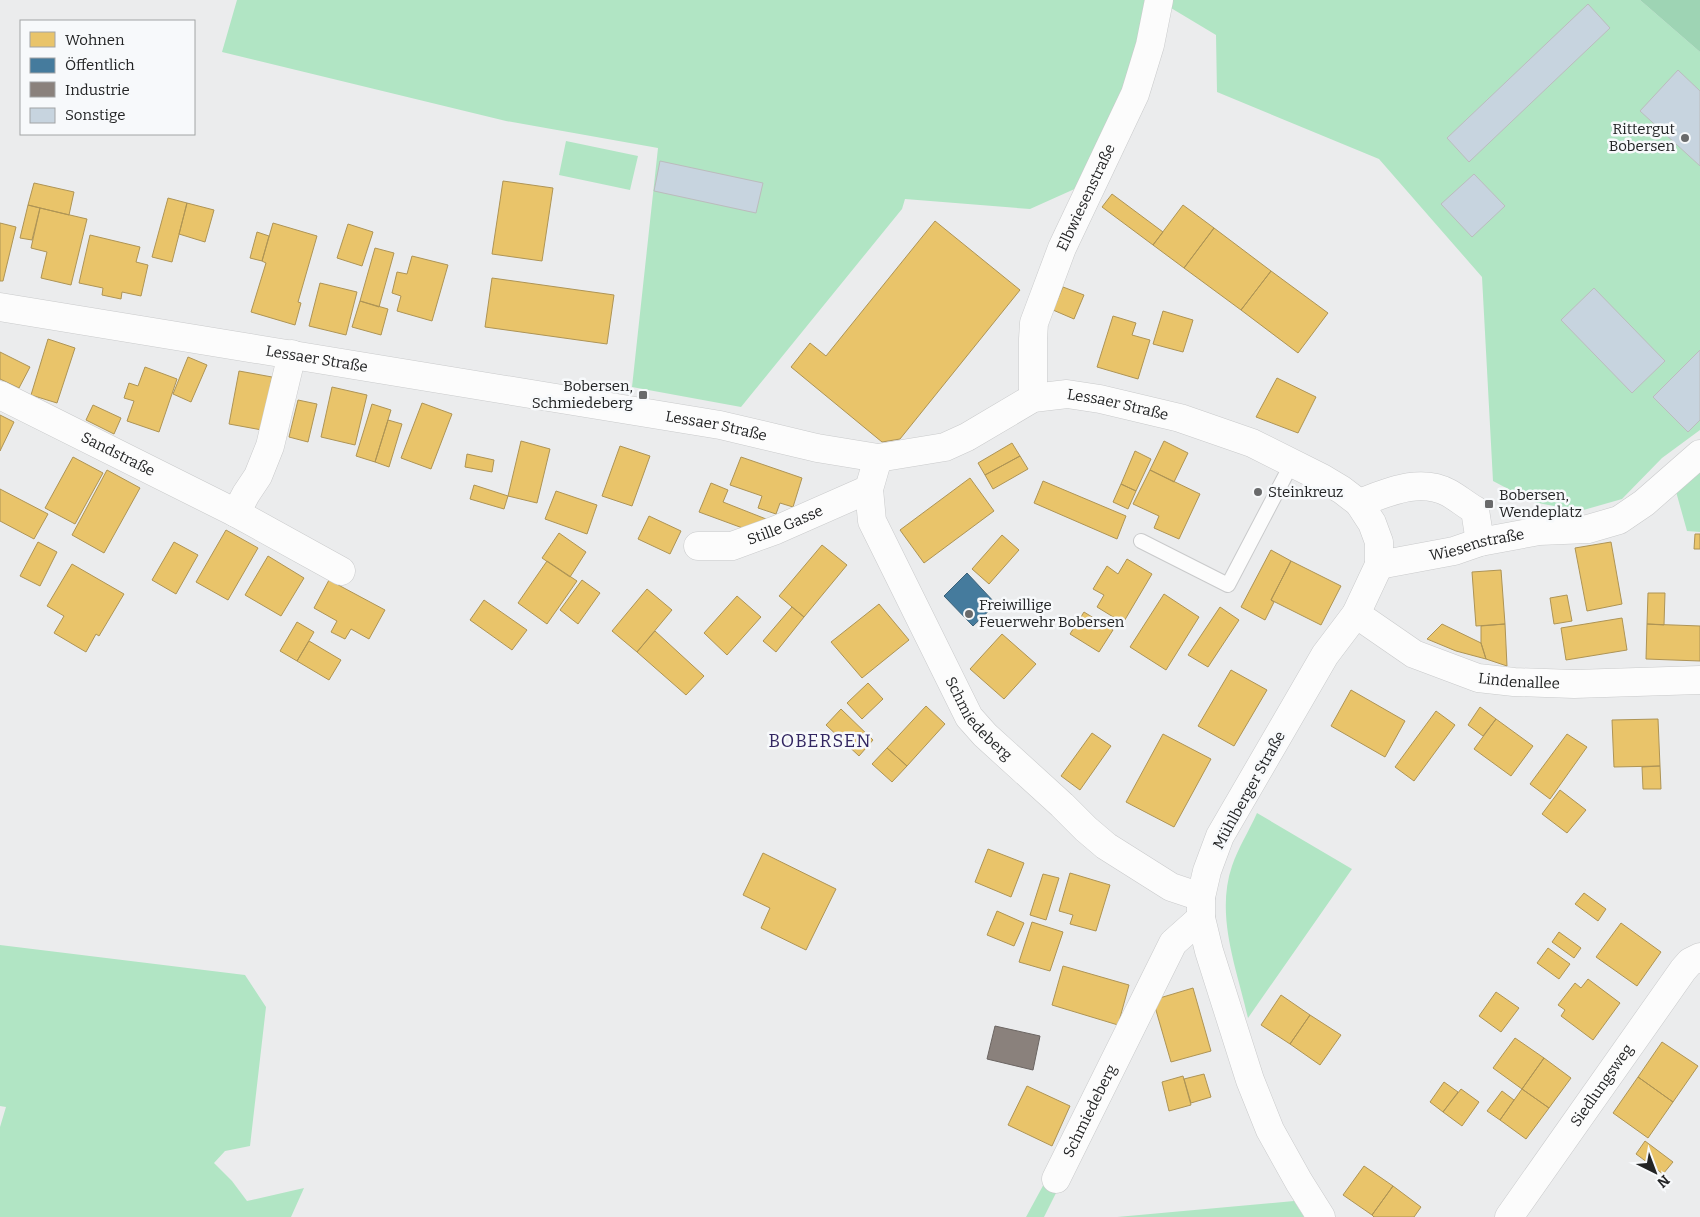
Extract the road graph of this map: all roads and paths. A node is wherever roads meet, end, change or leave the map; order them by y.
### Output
1 (1159, 0) edge
2 (0, 307) edge
3 (292, 354) junction
4 (0, 395) edge
5 (1034, 398) junction
6 (1700, 454) edge
7 (878, 458) junction
8 (1292, 463) junction
9 (869, 489) junction
10 (1359, 503) junction
11 (236, 513) junction
12 (1140, 542) dead end
13 (1480, 542) junction
14 (698, 546) dead end
15 (1379, 554) junction
16 (341, 572) dead end
17 (1356, 614) junction
18 (1700, 680) edge
19 (1201, 908) junction
20 (1700, 957) edge
21 (1056, 1178) dead end
22 (1322, 1217) edge
23 (1509, 1217) edge

1 - 5 street, Elbwiesenstraße
2 - 3 street, Lessaer Straße
3 - 7 street, Lessaer Straße
3 - 11 street
4 - 11 street, Sandstraße
5 - 7 street, Lessaer Straße
5 - 8 street, Lessaer Straße
6 - 13 street, Wiesenstraße
7 - 9 street, Schmiedeberg
8 - 10 street, Lessaer Straße
8 - 12 lane
9 - 14 street, Stille Gasse
9 - 19 street, Schmiedeberg
10 - 13 street
10 - 15 street, Lessaer Straße
11 - 16 street, Sandstraße
13 - 15 street, Wiesenstraße
15 - 17 street, Mühlberger Straße
17 - 18 street, Lindenallee
17 - 19 street, Mühlberger Straße
19 - 21 street, Schmiedeberg
19 - 22 street, Mühlberger Straße
20 - 23 street, Siedlungsweg

